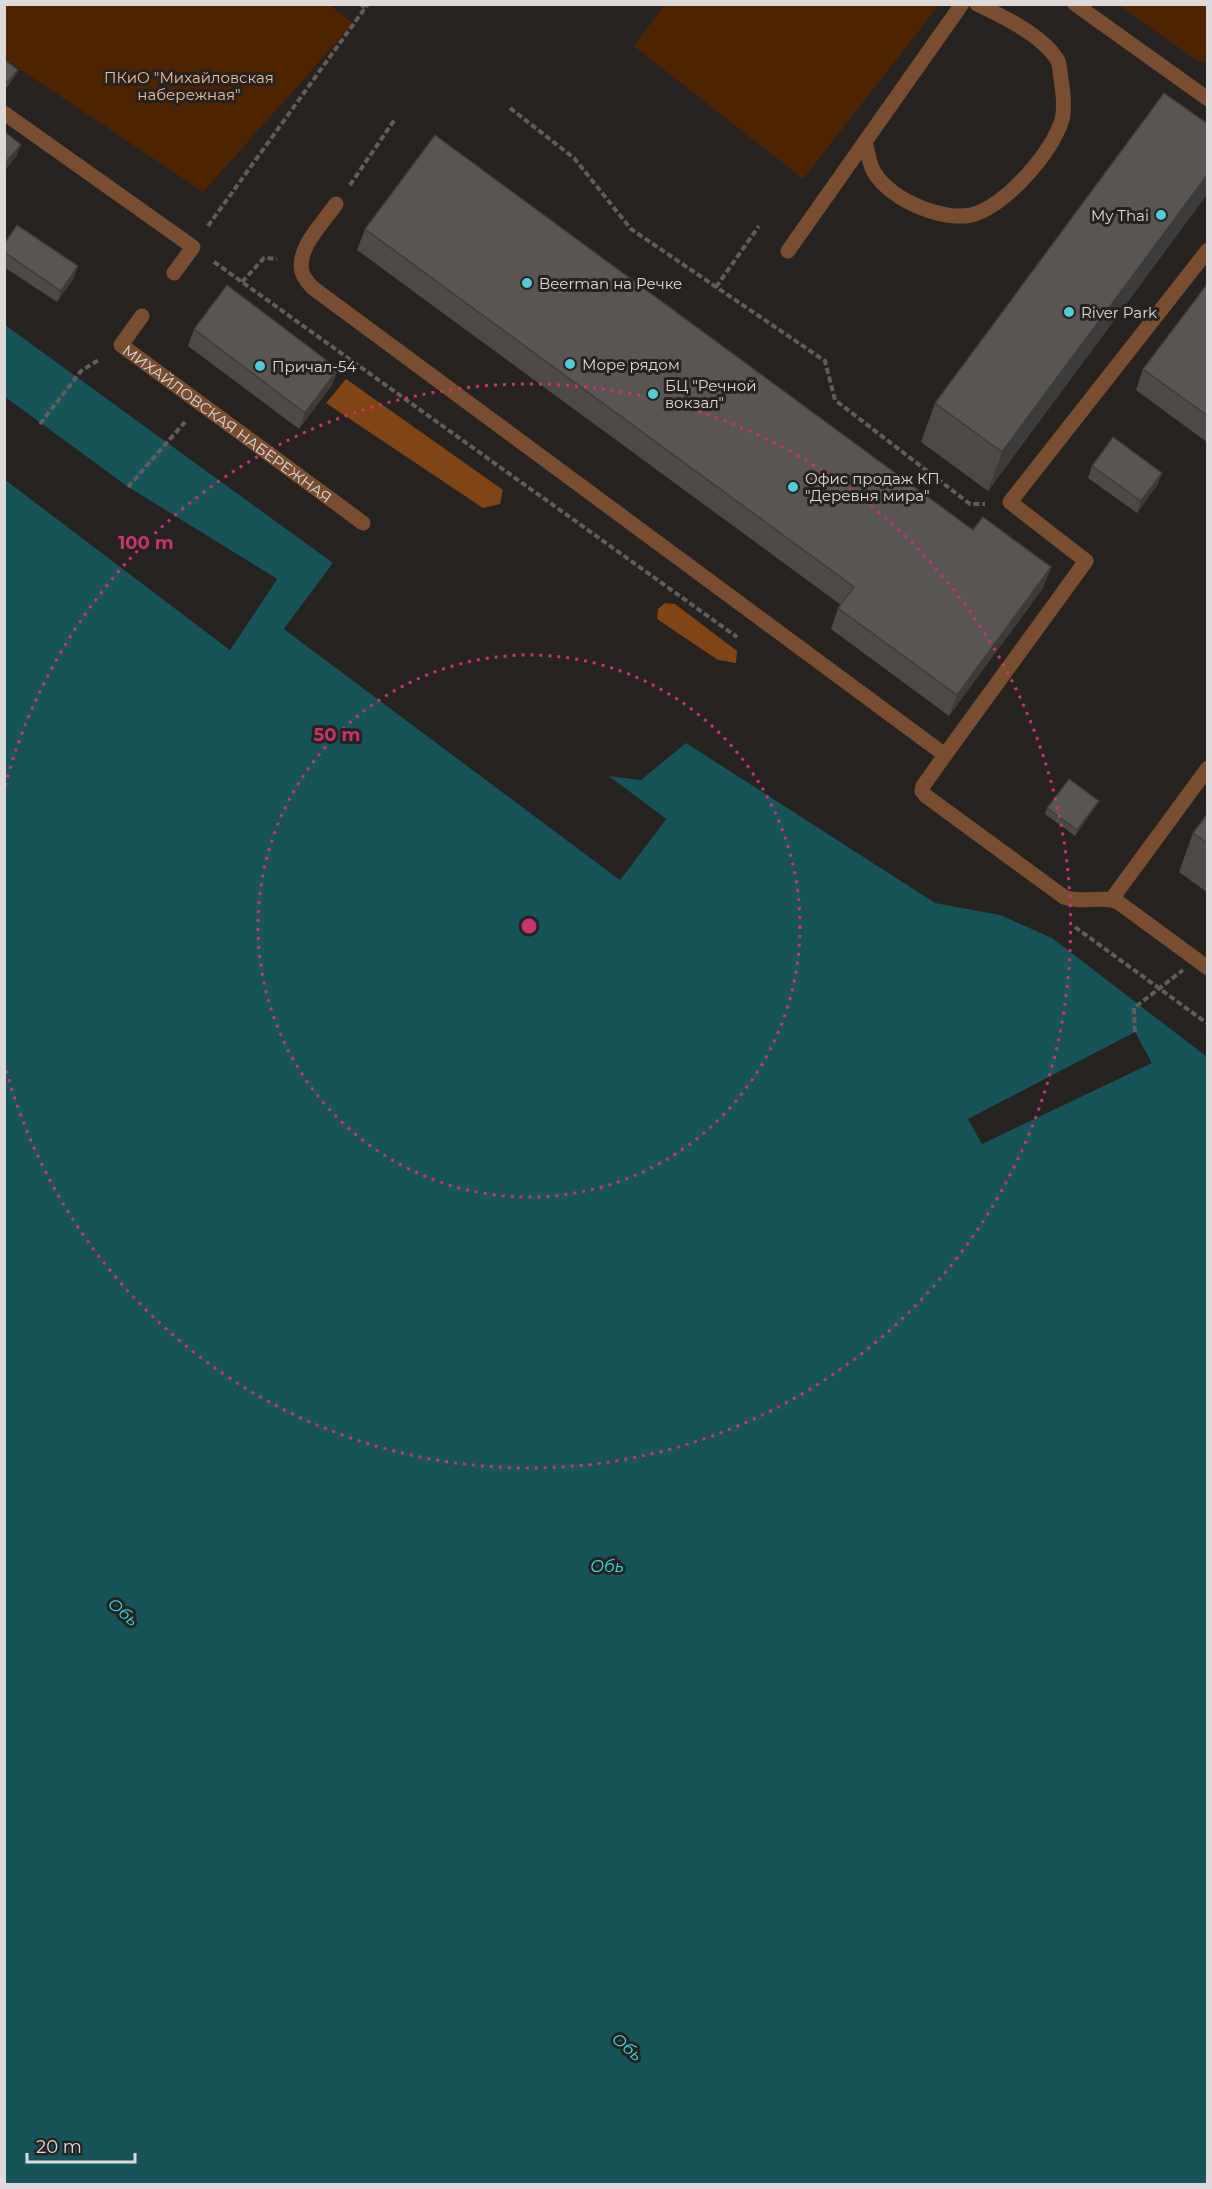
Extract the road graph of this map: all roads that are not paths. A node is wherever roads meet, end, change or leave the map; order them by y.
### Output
1 (962, 4) edge
2 (977, 4) edge
3 (1074, 4) edge
4 (1208, 99) edge
5 (4, 113) edge
6 (865, 142) junction
7 (336, 204) dead end
8 (1208, 250) edge
9 (788, 252) dead end
10 (174, 273) dead end
11 (142, 316) dead end
12 (363, 523) dead end
13 (945, 755) junction
14 (1208, 768) edge
15 (1111, 900) junction
16 (1208, 968) edge

1 - 6 street
2 - 6 street
3 - 4 street
5 - 10 street
6 - 9 street
7 - 13 street
8 - 13 street
11 - 12 street, МИХАЙЛОВСКАЯ НАБЕРЕЖНАЯ
13 - 15 street
14 - 15 street
15 - 16 street

